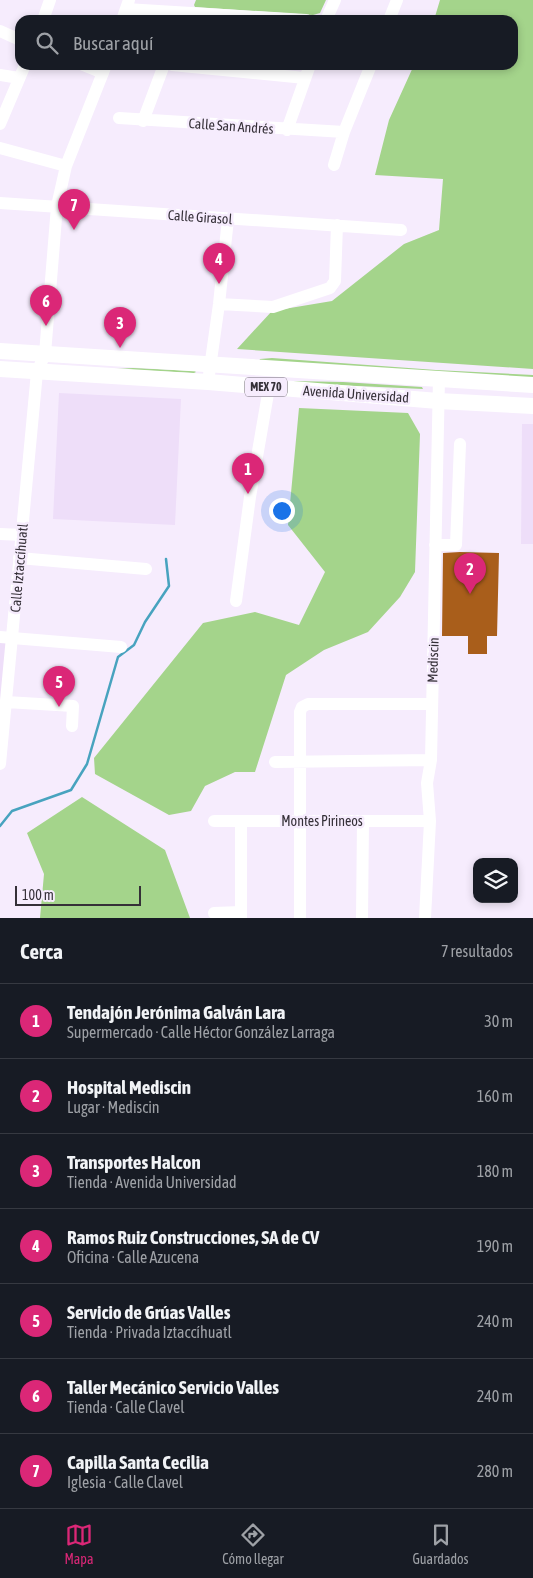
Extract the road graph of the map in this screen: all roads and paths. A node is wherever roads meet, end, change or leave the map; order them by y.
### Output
1 (50, 0) edge
2 (335, 0) edge
3 (397, 0) edge
4 (125, 10) edge
5 (184, 10) edge
6 (45, 15) edge
7 (245, 15) edge
8 (328, 15) edge
9 (391, 15) edge
10 (0, 30) edge
11 (15, 38) edge
12 (23, 70) edge
13 (104, 70) edge
14 (162, 70) edge
15 (223, 70) edge
16 (308, 70) edge
17 (369, 70) edge
18 (0, 75) edge
19 (19, 78) junction
20 (305, 78) junction
21 (119, 118) dead end
22 (144, 121) junction
23 (0, 124) edge
24 (287, 130) junction
25 (344, 132) junction
26 (0, 148) edge
27 (334, 165) dead end
28 (66, 166) junction
29 (0, 202) edge
30 (57, 206) junction
31 (228, 219) junction
32 (337, 225) junction
33 (401, 230) dead end
34 (219, 304) junction
35 (0, 350) edge
36 (45, 354) junction
37 (209, 363) junction
38 (0, 369) edge
39 (38, 372) junction
40 (439, 378) junction
41 (208, 382) junction
42 (533, 385) edge
43 (269, 388) junction
44 (438, 401) junction
45 (533, 406) edge
46 (460, 444) dead end
47 (0, 534) edge
48 (22, 535) junction
49 (435, 545) junction
50 (19, 558) junction
51 (146, 569) dead end
52 (236, 601) dead end
53 (6, 637) edge
54 (121, 647) dead end
55 (6, 702) junction
56 (432, 704) junction
57 (72, 726) dead end
58 (431, 760) junction
59 (275, 762) dead end
60 (301, 762) junction
61 (0, 764) edge
62 (214, 821) dead end
63 (241, 821) junction
64 (301, 821) junction
65 (363, 821) junction
66 (430, 821) junction
67 (214, 913) dead end
68 (241, 915) edge
69 (300, 918) edge
70 (362, 918) edge
71 (425, 918) edge

1 - 6 street
2 - 8 street
3 - 9 street
4 - 5 street
5 - 7 street
10 - 11 street
12 - 19 street
13 - 28 street, Calle Iztaccíhuatl
14 - 22 street
15 - 20 street
16 - 20 street
17 - 25 street
18 - 19 street
19 - 23 street
20 - 24 street
21 - 22 street, Calle San Andrés
22 - 24 street, Calle San Andrés
24 - 25 street, Calle San Andrés
25 - 27 street
26 - 28 street
28 - 30 street, Calle Iztaccíhuatl
29 - 30 street, Calle Girasol
30 - 31 street, Calle Girasol
30 - 36 street, Calle Iztaccíhuatl
31 - 32 street, Calle Girasol
31 - 34 street
32 - 33 street, Calle Girasol
32 - 34 street
34 - 37 street
35 - 36 main road, Avenida Universidad / MEX 70
36 - 37 main road, Avenida Universidad / MEX 70
36 - 39 street, Calle Iztaccíhuatl
37 - 40 main road, Avenida Universidad / MEX 70
37 - 41 street
38 - 39 main road, Avenida Universidad / MEX 70
39 - 41 main road, Avenida Universidad / MEX 70
39 - 48 street, Calle Iztaccíhuatl
40 - 42 main road, Avenida Universidad / MEX 70
40 - 44 street, Mediscin
41 - 43 main road, Avenida Universidad / MEX 70
43 - 44 main road, Avenida Universidad / MEX 70
43 - 52 street
44 - 45 main road, Avenida Universidad / MEX 70
44 - 49 street, Mediscin
46 - 49 street
47 - 48 street
48 - 50 street, Calle Iztaccíhuatl
49 - 56 street, Mediscin
50 - 51 street
50 - 53 street, Calle Iztaccíhuatl
53 - 54 street
53 - 55 street, Calle Iztaccíhuatl
55 - 57 street
55 - 61 street, Calle Iztaccíhuatl
56 - 58 street, Mediscin
56 - 60 street
58 - 60 street
58 - 66 street, Mediscin
59 - 60 street
60 - 64 street
62 - 63 street, Montes Pirineos
63 - 64 street, Montes Pirineos
63 - 68 street
64 - 65 street, Montes Pirineos
64 - 69 street
65 - 66 street, Montes Pirineos
65 - 70 street
66 - 71 street, Mediscin
67 - 68 street

